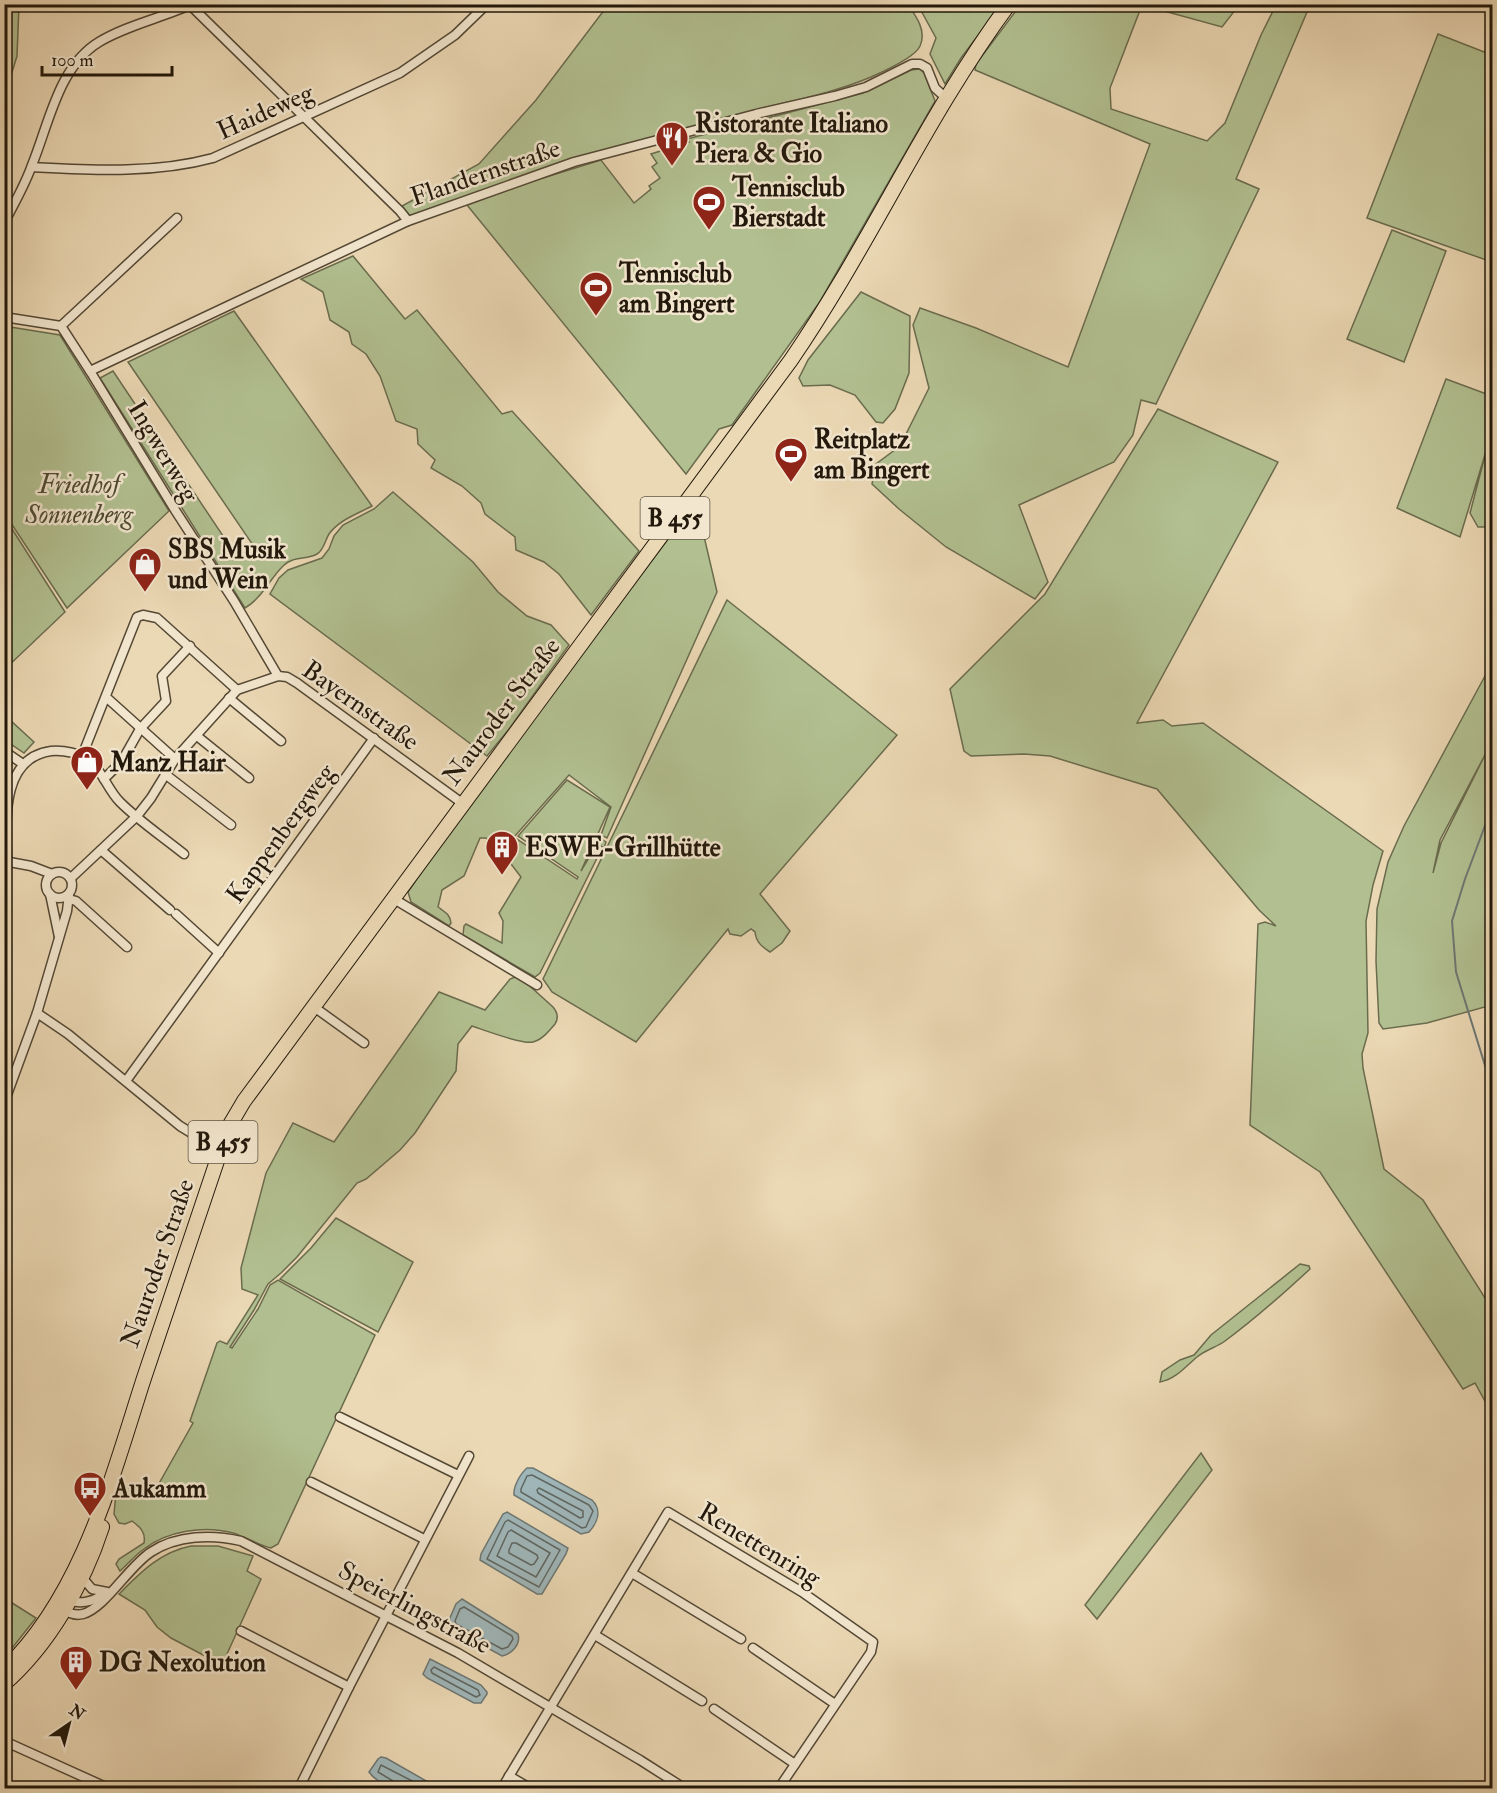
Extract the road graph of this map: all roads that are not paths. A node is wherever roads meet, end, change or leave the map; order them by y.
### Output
1 (487, 4) edge
2 (1010, 4) edge
3 (191, 5) edge
4 (946, 99) junction
5 (305, 116) junction
6 (32, 167) junction
7 (177, 218) dead end
8 (408, 221) junction
9 (4, 223) edge
10 (4, 317) edge
11 (61, 326) junction
12 (90, 371) junction
13 (190, 646) junction
14 (278, 676) junction
15 (237, 690) junction
16 (106, 698) junction
17 (229, 698) junction
18 (140, 729) junction
19 (196, 736) junction
20 (374, 738) junction
21 (281, 741) dead end
22 (4, 751) edge
23 (82, 756) junction
24 (175, 759) junction
25 (23, 764) junction
26 (165, 774) junction
27 (249, 778) dead end
28 (104, 779) junction
29 (462, 803) junction
30 (137, 816) junction
31 (231, 825) dead end
32 (101, 850) junction
33 (184, 854) dead end
34 (6, 862) edge
35 (52, 874) junction
36 (70, 878) junction
37 (50, 894) junction
38 (69, 897) junction
39 (394, 899) junction
40 (59, 937) junction
41 (127, 946) dead end
42 (219, 953) junction
43 (537, 985) dead end
44 (314, 1007) junction
45 (37, 1013) junction
46 (364, 1043) dead end
47 (126, 1081) junction
48 (4, 1103) edge
49 (222, 1146) junction
50 (340, 1416) dead end
51 (469, 1456) dead end
52 (458, 1475) junction
53 (311, 1482) dead end
54 (109, 1484) junction
55 (424, 1539) junction
56 (632, 1573) junction
57 (81, 1576) junction
58 (118, 1583) junction
59 (107, 1592) junction
60 (64, 1603) junction
61 (386, 1615) junction
62 (241, 1631) dead end
63 (595, 1635) junction
64 (741, 1639) dead end
65 (753, 1648) dead end
66 (4, 1670) edge
67 (4, 1684) edge
68 (348, 1687) junction
69 (702, 1701) dead end
70 (835, 1704) junction
71 (551, 1707) junction
72 (714, 1709) dead end
73 (4, 1738) edge
74 (795, 1764) junction
75 (509, 1776) junction
76 (108, 1788) edge
77 (298, 1788) edge
78 (502, 1788) edge
79 (530, 1788) edge
80 (684, 1788) edge
81 (779, 1788) edge

1 - 5 street, Haideweg
2 - 4 main road, Nauroder Straße / B 455
3 - 5 street
3 - 6 street
4 - 8 street, Flandernstraße
4 - 29 main road, Nauroder Straße / B 455
5 - 6 street, Haideweg
5 - 8 street
6 - 9 street
7 - 11 street
8 - 12 street, Flandernstraße
10 - 11 street
11 - 12 street
12 - 14 street, Ingwerweg
13 - 15 street
13 - 16 street
13 - 18 street
14 - 15 street, Bayernstraße
14 - 20 street, Bayernstraße
15 - 17 street, Bayernstraße
16 - 18 street
16 - 23 street
17 - 19 street, Bayernstraße
17 - 21 street
18 - 24 street
18 - 28 street
19 - 24 street, Bayernstraße
19 - 27 street
20 - 29 street, Bayernstraße
20 - 42 street, Kappenbergweg
22 - 25 street
23 - 25 street
23 - 28 street
24 - 26 street, Bayernstraße
25 - 34 street
26 - 30 street, Bayernstraße
26 - 31 street
28 - 30 street
29 - 39 main road, Nauroder Straße / B 455
30 - 32 street, Bayernstraße
30 - 33 street
32 - 36 street, Bayernstraße
32 - 42 street
34 - 35 street
35 - 36 street
35 - 37 street
36 - 38 street
37 - 38 street
37 - 40 street
38 - 40 street
38 - 41 street
39 - 43 street
39 - 44 main road, Nauroder Straße / B 455
40 - 45 street
42 - 47 street, Kappenbergweg
44 - 46 street
44 - 49 main road, Nauroder Straße / B 455
45 - 47 street
45 - 48 street
47 - 49 street
49 - 54 main road, Nauroder Straße / B 455
50 - 52 street
51 - 52 street
52 - 55 street
53 - 55 street
54 - 57 main road, Nauroder Straße / B 455
54 - 60 main road, Nauroder Straße / B 455
55 - 61 street
56 - 63 street, Renettenring
56 - 64 street
56 - 70 street, Renettenring
57 - 59 street
57 - 60 main road, Nauroder Straße / B 455
58 - 59 street, Speierlingstraße
58 - 60 street, Speierlingstraße
58 - 61 street, Speierlingstraße
59 - 60 street, Speierlingstraße
60 - 66 main road, Nauroder Straße / B 455
60 - 67 main road, Nauroder Straße / B 455
61 - 68 street
61 - 71 street, Speierlingstraße
62 - 68 street
63 - 69 street
63 - 71 street, Renettenring
65 - 70 street
68 - 77 street
70 - 74 street, Renettenring
71 - 75 street, Renettenring
71 - 80 street, Speierlingstraße
72 - 74 street
73 - 76 street
74 - 81 street, Renettenring
75 - 78 street, Renettenring
75 - 79 street

